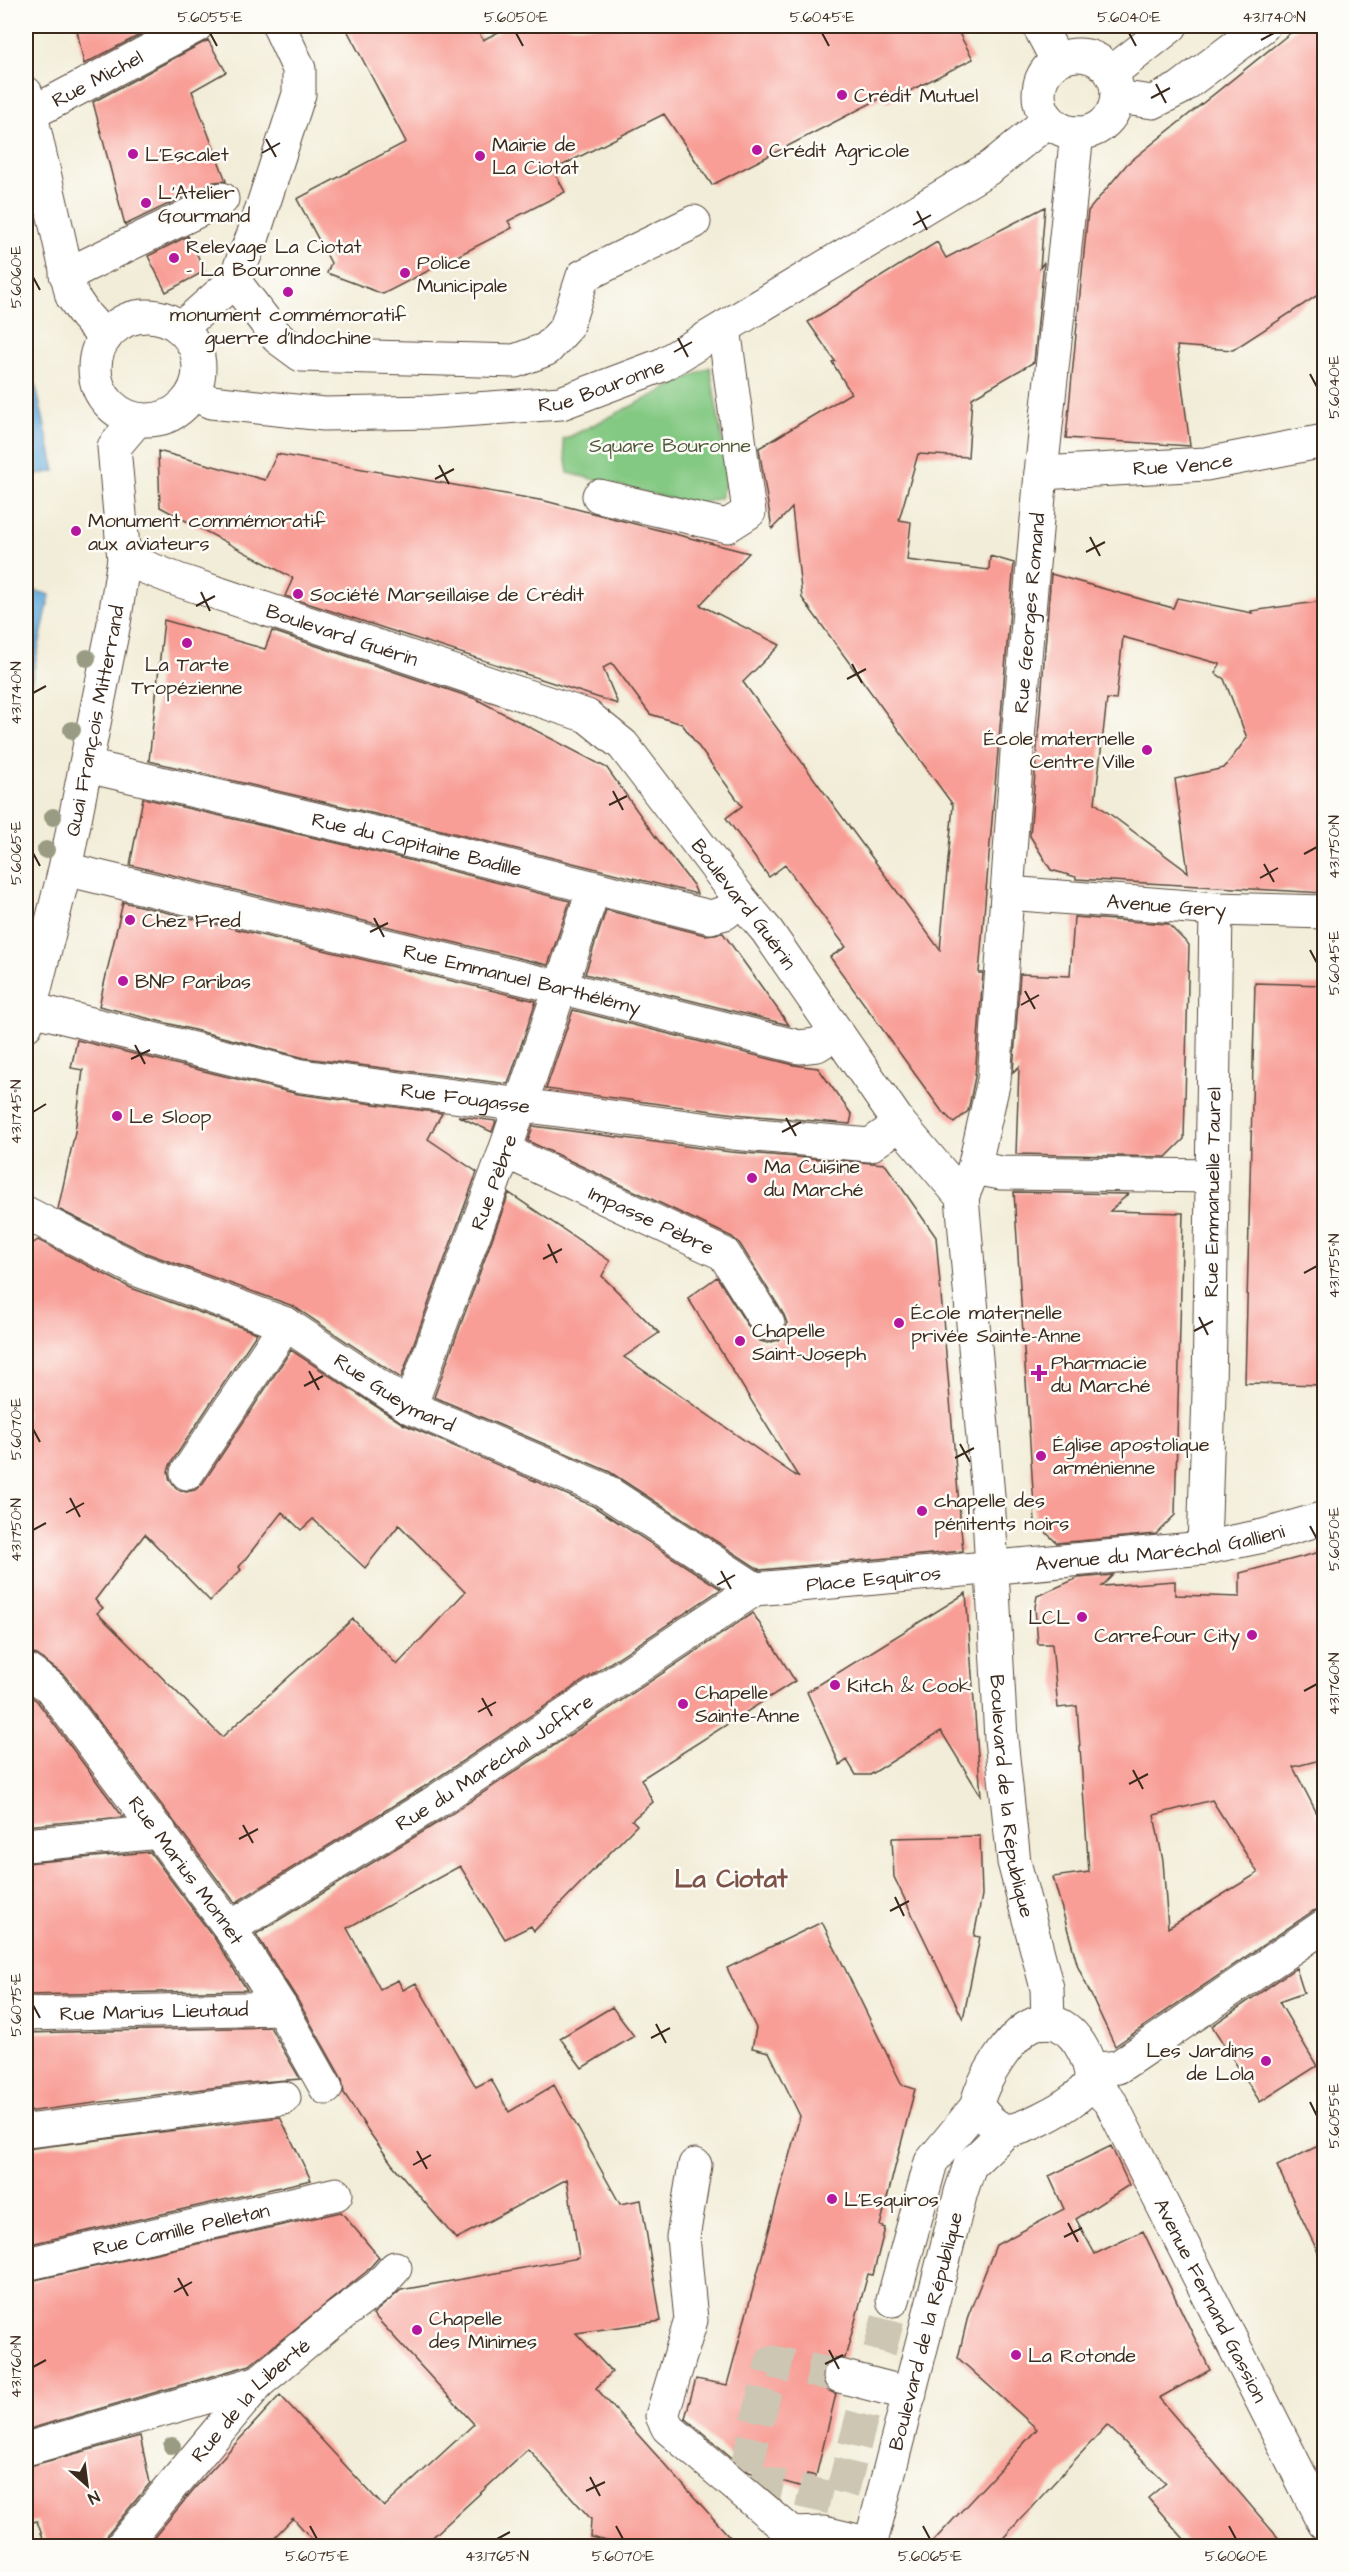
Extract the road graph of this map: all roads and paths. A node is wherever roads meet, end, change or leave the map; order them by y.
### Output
1 (196, 26) edge
2 (279, 26) edge
3 (1039, 26) edge
4 (1171, 26) edge
5 (1263, 26) edge
6 (1057, 60) junction
7 (1114, 85) junction
8 (28, 103) edge
9 (1063, 126) junction
10 (222, 199) dead end
11 (694, 222) dead end
12 (66, 275) junction
13 (234, 280) junction
14 (180, 328) junction
15 (724, 328) junction
16 (105, 338) junction
17 (193, 394) junction
18 (136, 420) junction
19 (1324, 441) edge
20 (1041, 473) junction
21 (599, 496) dead end
22 (123, 559) junction
23 (87, 766) junction
24 (65, 869) junction
25 (597, 888) junction
26 (1008, 893) junction
27 (741, 900) junction
28 (1216, 909) junction
29 (1324, 912) edge
30 (559, 987) junction
31 (28, 1017) edge
32 (836, 1033) junction
33 (520, 1103) junction
34 (900, 1124) junction
35 (505, 1151) junction
36 (1212, 1176) junction
37 (968, 1183) junction
38 (26, 1213) edge
39 (286, 1324) junction
40 (768, 1324) dead end
41 (410, 1407) junction
42 (187, 1473) dead end
43 (1324, 1518) edge
44 (1204, 1548) junction
45 (992, 1567) junction
46 (755, 1589) junction
47 (26, 1670) edge
48 (160, 1832) junction
49 (26, 1845) edge
50 (1324, 1926) edge
51 (230, 1928) junction
52 (281, 2008) junction
53 (26, 2014) edge
54 (1048, 2022) junction
55 (1092, 2076) junction
56 (326, 2088) dead end
57 (284, 2098) dead end
58 (977, 2106) junction
59 (1007, 2130) junction
60 (26, 2132) edge
61 (695, 2165) dead end
62 (336, 2194) dead end
63 (26, 2264) edge
64 (395, 2268) dead end
65 (893, 2300) tunnel mouth
66 (840, 2376) tunnel mouth
67 (259, 2382) junction
68 (910, 2394) junction
69 (26, 2449) edge
70 (1324, 2523) edge
71 (795, 2540) edge
72 (871, 2545) edge
73 (122, 2547) edge

1 - 8 street, Rue Michel
2 - 13 street
3 - 6 street
4 - 7 street
5 - 7 street
6 - 7 street
6 - 9 street
7 - 9 street
8 - 12 street
9 - 15 street, Rue Bouronne
9 - 20 street, Rue Georges Romand
10 - 12 street
11 - 13 street
12 - 16 street
13 - 14 street
14 - 16 street
14 - 17 street
15 - 17 street, Rue Bouronne
15 - 21 street
16 - 18 street
17 - 18 street
18 - 22 street, Quai François Mitterrand
19 - 20 street, Rue Vence
20 - 26 street, Rue Georges Romand
22 - 23 street, Quai François Mitterrand
22 - 27 street, Boulevard Guérin
23 - 24 street, Quai François Mitterrand
23 - 25 street, Rue du Capitaine Badille
24 - 30 street, Rue Emmanuel Barthélémy
24 - 31 street, Quai François Mitterrand
25 - 27 street, Rue du Capitaine Badille
25 - 30 street, Rue Pèbre
26 - 28 street, Avenue Gery
26 - 37 street, Rue Georges Romand
27 - 32 street, Boulevard Guérin
28 - 29 street, Avenue Gery
28 - 36 street, Rue Emmanuelle Taurel
30 - 32 street, Rue Emmanuel Barthélémy
30 - 33 street, Rue Pèbre
31 - 33 street, Rue Fougasse
32 - 34 street, Boulevard Guérin
33 - 34 street, Rue Fougasse
33 - 35 street, Rue Pèbre
34 - 37 street, Boulevard Guérin
35 - 40 street, Impasse Pèbre
35 - 41 street, Rue Pèbre
36 - 37 street
36 - 44 street, Rue Emmanuelle Taurel
37 - 45 street
38 - 39 street, Rue Gueymard
39 - 41 street, Rue Gueymard
39 - 42 street
41 - 46 street, Rue Gueymard
43 - 44 street, Avenue du Maréchal Gallieni
44 - 45 street, Avenue du Maréchal Gallieni
45 - 46 street, Place Esquiros
45 - 54 street, Boulevard de la République
46 - 51 street, Rue du Maréchal Joffre
47 - 48 street, Rue Marius Monnet
48 - 49 street
48 - 51 street, Rue Marius Monnet
50 - 55 street
51 - 52 street, Rue Marius Monnet
52 - 53 street, Rue Marius Lieutaud
52 - 56 street, Rue Marius Monnet
54 - 55 street
54 - 58 street
55 - 59 street, Boulevard de la République
55 - 70 street, Avenue Fernand Gassion
57 - 60 street
58 - 59 street
58 - 65 street
59 - 68 street, Boulevard de la République
61 - 71 street
62 - 63 street, Rue Camille Pelletan
64 - 67 street, Rue de la Liberté
66 - 68 street
67 - 69 street
67 - 73 street, Rue de la Liberté
68 - 72 street, Boulevard de la République
71 - 72 street

